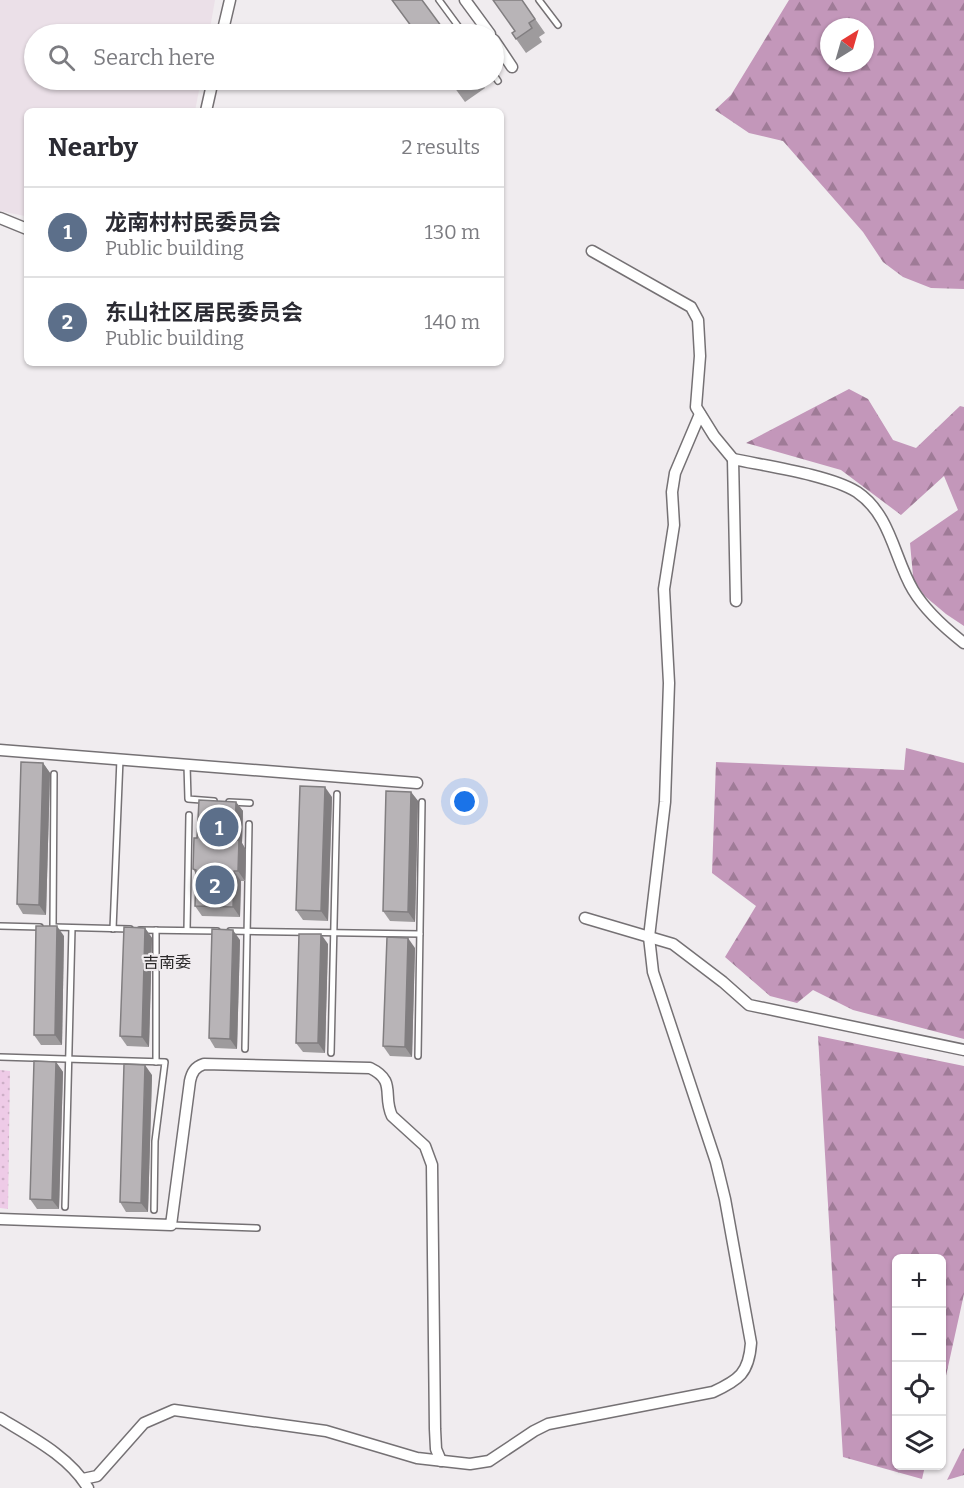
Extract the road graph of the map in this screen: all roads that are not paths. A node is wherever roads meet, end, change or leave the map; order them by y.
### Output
1 (230, 0) edge
2 (440, 0) edge
3 (465, 0) edge
4 (539, 0) edge
5 (224, 24) edge
6 (457, 24) edge
7 (483, 24) edge
8 (558, 25) dead end
9 (504, 55) edge
10 (512, 67) dead end
11 (211, 90) edge
12 (207, 108) edge
13 (0, 218) edge
14 (24, 228) edge
15 (592, 251) dead end
16 (699, 414) junction
17 (733, 459) junction
18 (736, 601) dead end
19 (964, 643) edge
20 (0, 750) edge
21 (120, 759) junction
22 (187, 764) junction
23 (54, 774) dead end
24 (417, 783) dead end
25 (337, 794) dead end
26 (422, 802) dead end
27 (250, 803) dead end
28 (189, 815) dead end
29 (249, 824) dead end
30 (585, 918) dead end
31 (0, 926) edge
32 (53, 927) junction
33 (72, 928) junction
34 (112, 929) junction
35 (156, 930) junction
36 (187, 930) junction
37 (247, 931) junction
38 (334, 934) junction
39 (420, 934) junction
40 (649, 937) junction
41 (245, 1049) dead end
42 (964, 1050) edge
43 (331, 1053) dead end
44 (418, 1056) dead end
45 (0, 1057) edge
46 (69, 1059) junction
47 (156, 1062) junction
48 (65, 1207) dead end
49 (154, 1210) dead end
50 (0, 1220) edge
51 (171, 1225) junction
52 (257, 1227) dead end
53 (0, 1418) edge
54 (441, 1461) junction
55 (85, 1484) edge

1 - 5 street
2 - 6 lane
3 - 7 street
4 - 8 lane
9 - 10 street
11 - 12 street
13 - 14 street
15 - 16 street
16 - 17 street
16 - 40 street
17 - 18 street
17 - 19 street
20 - 21 street
21 - 22 street
21 - 34 lane
22 - 24 street
22 - 27 lane
23 - 32 lane
25 - 38 lane
26 - 39 lane
28 - 36 lane
29 - 37 lane
30 - 40 street
31 - 32 lane
32 - 33 lane
33 - 34 lane
33 - 46 lane
34 - 35 lane
35 - 36 lane
35 - 47 lane
36 - 37 lane
37 - 38 lane
37 - 41 lane
38 - 39 lane
38 - 43 lane
39 - 44 lane
40 - 42 street
40 - 54 street
45 - 46 lane
46 - 47 lane
46 - 48 lane
47 - 49 lane
50 - 51 street
51 - 52 lane
51 - 54 street
53 - 55 street
54 - 55 street

